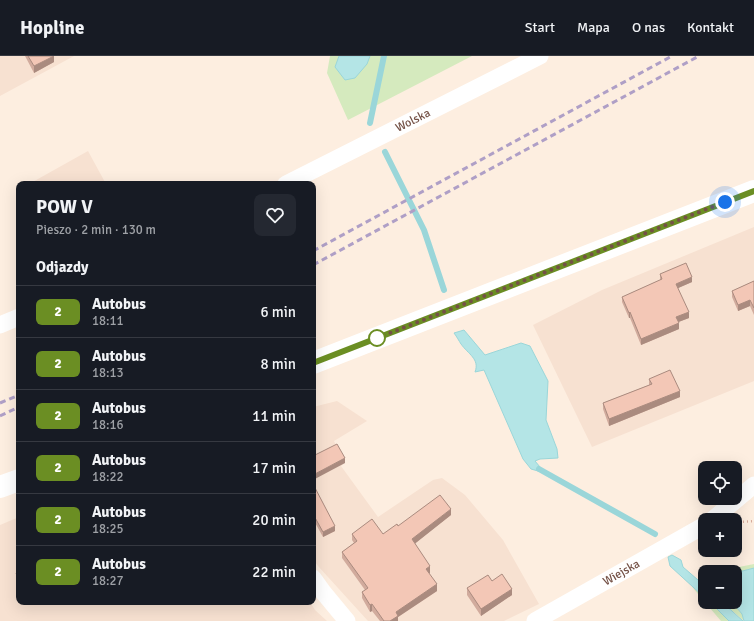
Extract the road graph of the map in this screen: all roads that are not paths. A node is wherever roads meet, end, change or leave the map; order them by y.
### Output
1 (540, 56) edge
2 (292, 181) edge
3 (754, 191) edge
4 (16, 318) edge
5 (0, 325) edge
6 (316, 362) edge
7 (16, 481) edge
8 (754, 485) edge
9 (0, 487) edge
10 (720, 513) edge
11 (698, 528) edge
12 (316, 583) edge
13 (537, 620) edge
14 (347, 621) edge

1 - 2 street, Wolska
3 - 6 main road
4 - 5 street
7 - 9 main road
8 - 10 street
11 - 13 street, Wiejska
12 - 14 street

